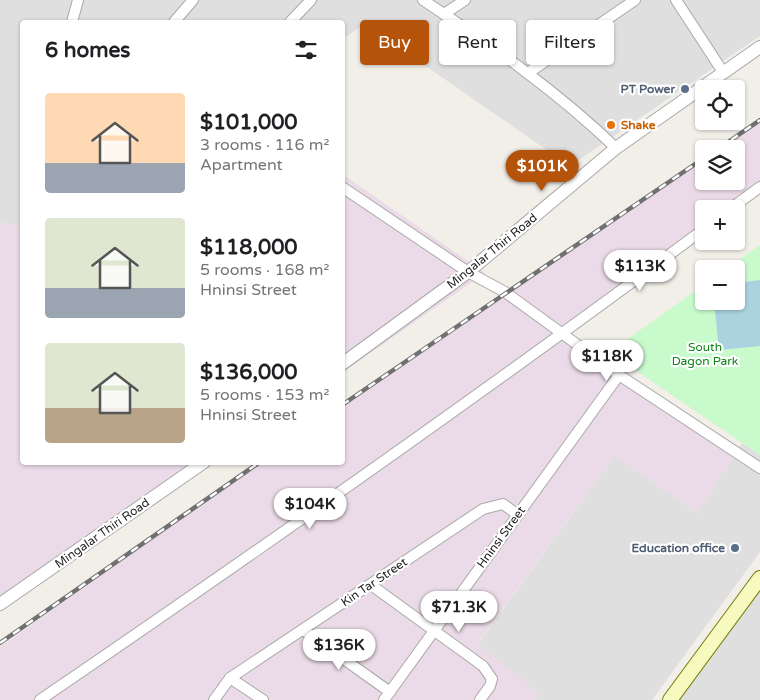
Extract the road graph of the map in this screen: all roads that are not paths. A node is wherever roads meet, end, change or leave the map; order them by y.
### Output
1 (78, 0) edge
2 (193, 0) edge
3 (311, 0) edge
4 (423, 0) edge
5 (465, 0) edge
6 (635, 0) edge
7 (676, 0) edge
8 (444, 14) junction
9 (73, 20) edge
10 (176, 20) edge
11 (292, 20) edge
12 (760, 47) edge
13 (723, 72) junction
14 (528, 73) junction
15 (616, 148) junction
16 (760, 187) edge
17 (345, 189) edge
18 (742, 200) edge
19 (695, 236) edge
20 (468, 272) junction
21 (561, 335) junction
22 (345, 362) edge
23 (619, 375) junction
24 (200, 465) edge
25 (760, 468) edge
26 (518, 515) junction
27 (760, 578) edge
28 (371, 585) junction
29 (0, 604) edge
30 (303, 630) junction
31 (434, 630) junction
32 (230, 678) junction
33 (387, 696) edge
34 (40, 700) edge
35 (214, 700) edge
36 (262, 700) edge
37 (480, 700) edge
38 (670, 700) edge

1 - 9 street
2 - 10 street
3 - 11 street
4 - 8 street
5 - 8 street
6 - 14 street
7 - 13 street
8 - 14 street
12 - 13 street, Mingalar Thiri Road
13 - 15 street, Mingalar Thiri Road
14 - 15 street
15 - 20 street, Mingalar Thiri Road
16 - 18 street
17 - 20 street
19 - 21 street
20 - 21 street
20 - 22 street, Mingalar Thiri Road
21 - 23 street
21 - 34 street
23 - 25 street
23 - 26 street, Hninsi Street
24 - 29 street, Mingalar Thiri Road
26 - 28 street, Kin Tar Street
26 - 31 street, Hninsi Street
27 - 38 main road
28 - 30 street, Kin Tar Street
28 - 31 street
30 - 32 street, Kin Tar Street
30 - 33 street
31 - 33 street, Hninsi Street
31 - 37 street
32 - 35 street, Kin Tar Street
32 - 36 street

